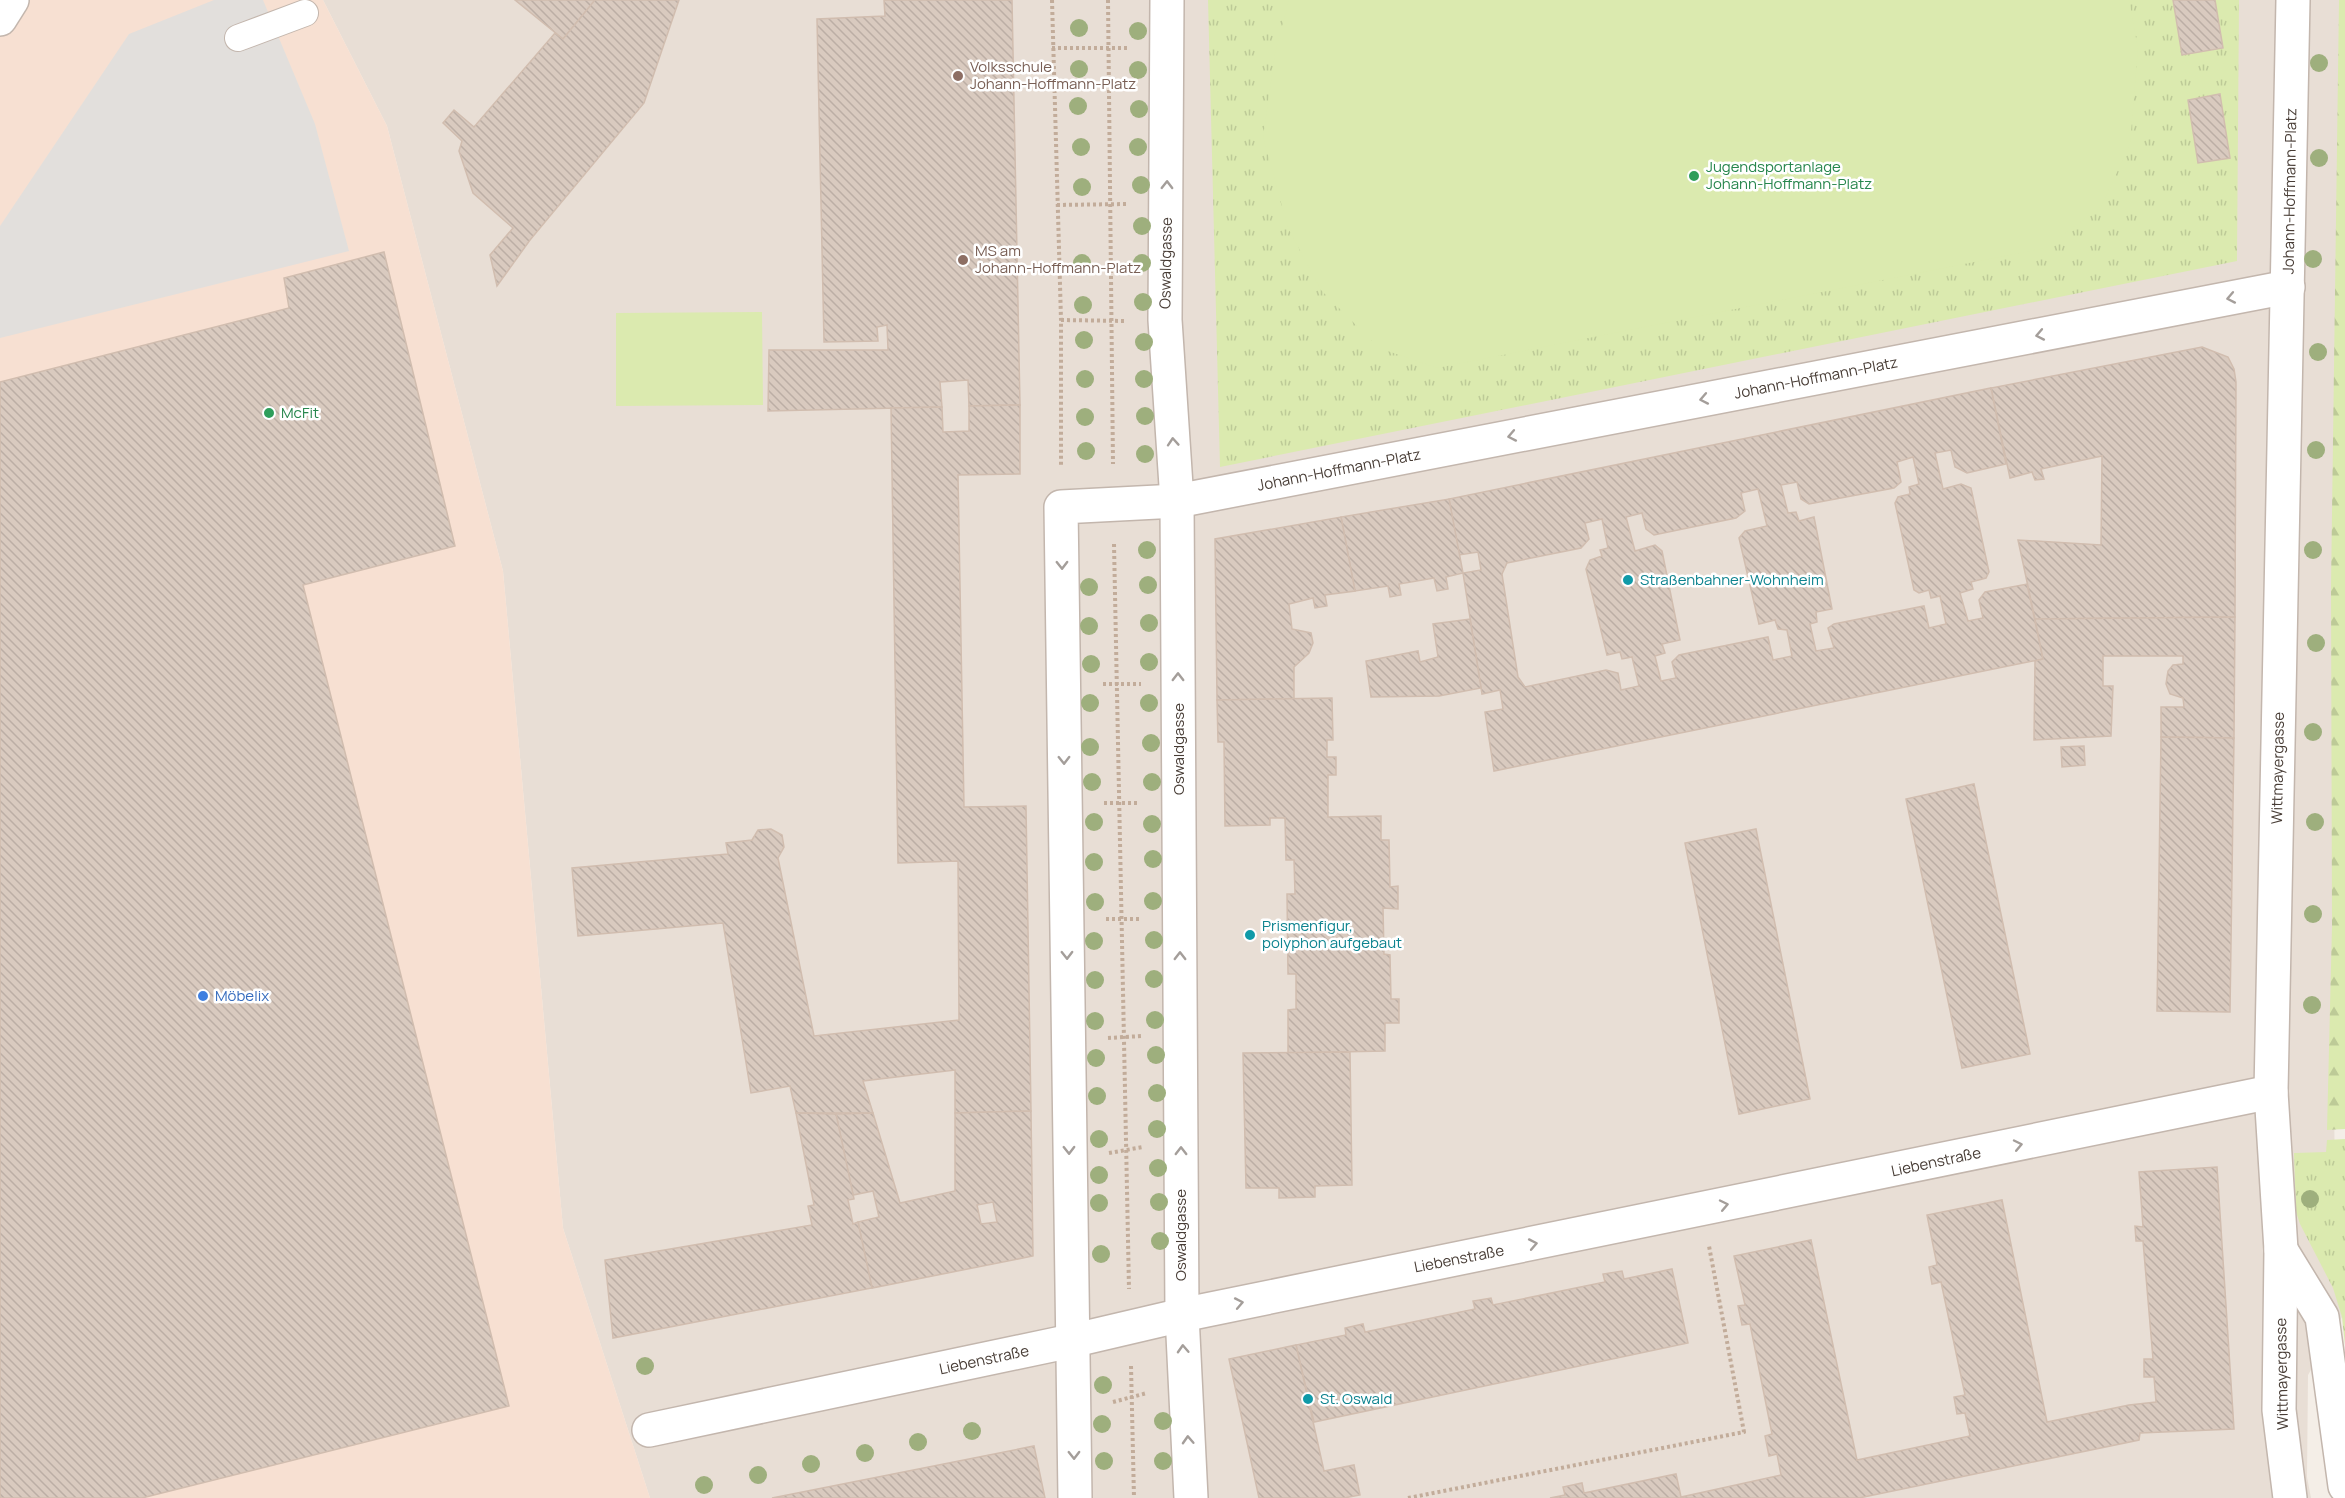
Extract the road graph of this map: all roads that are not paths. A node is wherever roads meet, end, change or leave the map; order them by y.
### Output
1 (12, 0) edge
2 (1167, 0) edge
3 (2293, 0) edge
4 (305, 13) dead end
5 (0, 19) edge
6 (238, 38) dead end
7 (2288, 287) junction
8 (1178, 501) junction
9 (2271, 1092) junction
10 (2281, 1250) junction
11 (1182, 1315) junction
12 (1071, 1341) junction
13 (649, 1430) dead end
14 (2345, 1486) edge
15 (1075, 1498) edge
16 (1191, 1498) edge
17 (2290, 1498) edge

1 - 5 street
8 -> 2 street, Oswaldgasse
3 - 7 street, Johann-Hoffmann-Platz
4 - 6 lane
7 -> 8 street, Johann-Hoffmann-Platz
7 - 9 street, Wittmayergasse
11 -> 8 street, Oswaldgasse
8 -> 12 street, Johann-Hoffmann-Platz
9 - 10 street, Wittmayergasse
11 -> 9 street, Liebenstraße
10 - 14 street, Wittmayergasse
10 - 17 street, Wittmayergasse
11 - 12 street, Liebenstraße
16 -> 11 street, Oswaldgasse
12 - 13 street, Liebenstraße
12 -> 15 street

